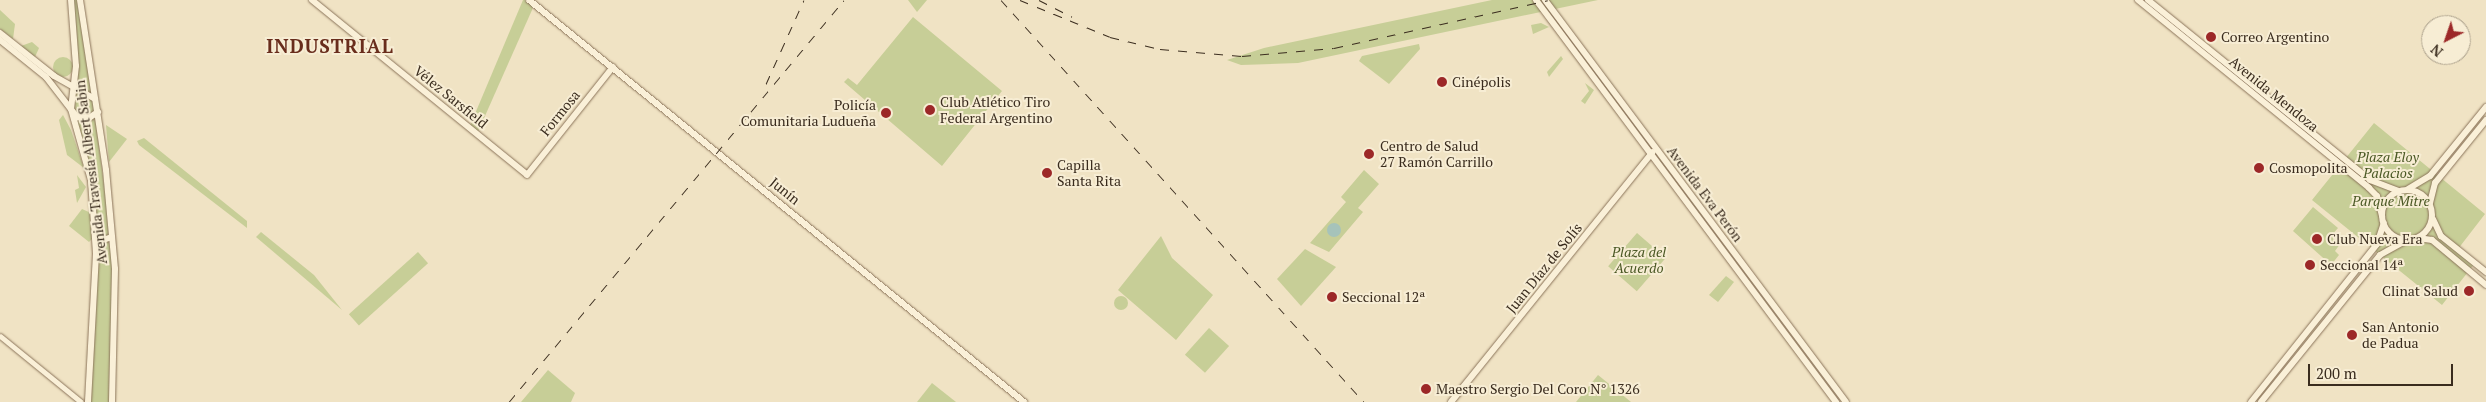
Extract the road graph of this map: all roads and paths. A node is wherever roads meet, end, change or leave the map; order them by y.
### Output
1 (71, 0) edge
2 (80, 0) edge
3 (312, 0) edge
4 (529, 0) edge
5 (1536, 0) edge
6 (1545, 0) edge
7 (2138, 0) edge
8 (2148, 0) edge
9 (0, 33) edge
10 (0, 40) edge
11 (613, 68) junction
12 (74, 86) junction
13 (85, 91) junction
14 (71, 99) junction
15 (96, 103) junction
16 (2486, 107) edge
17 (71, 109) junction
18 (98, 112) junction
19 (2486, 120) edge
20 (1656, 149) junction
21 (1651, 155) junction
22 (526, 175) joint
23 (2407, 190) junction
24 (2398, 191) junction
25 (2430, 204) junction
26 (2432, 215) junction
27 (2383, 220) junction
28 (95, 233) junction
29 (112, 237) junction
30 (2418, 238) junction
31 (2407, 240) junction
32 (2486, 272) edge
33 (2486, 285) edge
34 (0, 336) edge
35 (81, 402) edge
36 (88, 402) edge
37 (112, 402) edge
38 (1024, 402) edge
39 (1451, 402) edge
40 (1836, 402) edge
41 (1846, 402) edge
42 (2251, 402) edge
43 (2261, 402) edge

1 - 12 main road, Avenida Travesía Albert Sabin
2 - 15 main road, Avenida Travesía Albert Sabin
3 - 22 main road, Vélez Sarsfield
4 - 11 main road, Junín
5 - 21 main road, Avenida Eva Perón
6 - 20 main road, Avenida Eva Perón
7 - 27 main road, Avenida Mendoza
8 - 24 main road, Avenida Mendoza
9 - 12 main road
10 - 17 main road
11 - 22 main road, Formosa
11 - 38 main road, Junín
12 - 13 main road
12 - 14 main road, Avenida Travesía Albert Sabin
13 - 14 main road
13 - 15 main road
14 - 17 main road, Avenida Travesía Albert Sabin
15 - 18 main road, Avenida Travesía Albert Sabin
16 - 23 main road
17 - 18 main road
17 - 28 main road, Avenida Travesía Albert Sabin
18 - 29 main road, Avenida Travesía Albert Sabin
19 - 25 main road
20 - 21 main road, Juan Díaz de Solís
20 - 41 main road, Avenida Eva Perón
21 - 39 main road, Juan Díaz de Solís
21 - 40 main road, Avenida Eva Perón
23 - 24 main road
23 - 25 main road
24 - 27 main road
25 - 26 main road
26 - 30 main road
26 - 32 main road
27 - 31 main road
27 - 42 main road
28 - 29 main road
28 - 36 main road, Avenida Travesía Albert Sabin
29 - 37 main road, Avenida Travesía Albert Sabin
30 - 31 main road
30 - 33 main road
31 - 43 main road
34 - 35 street

